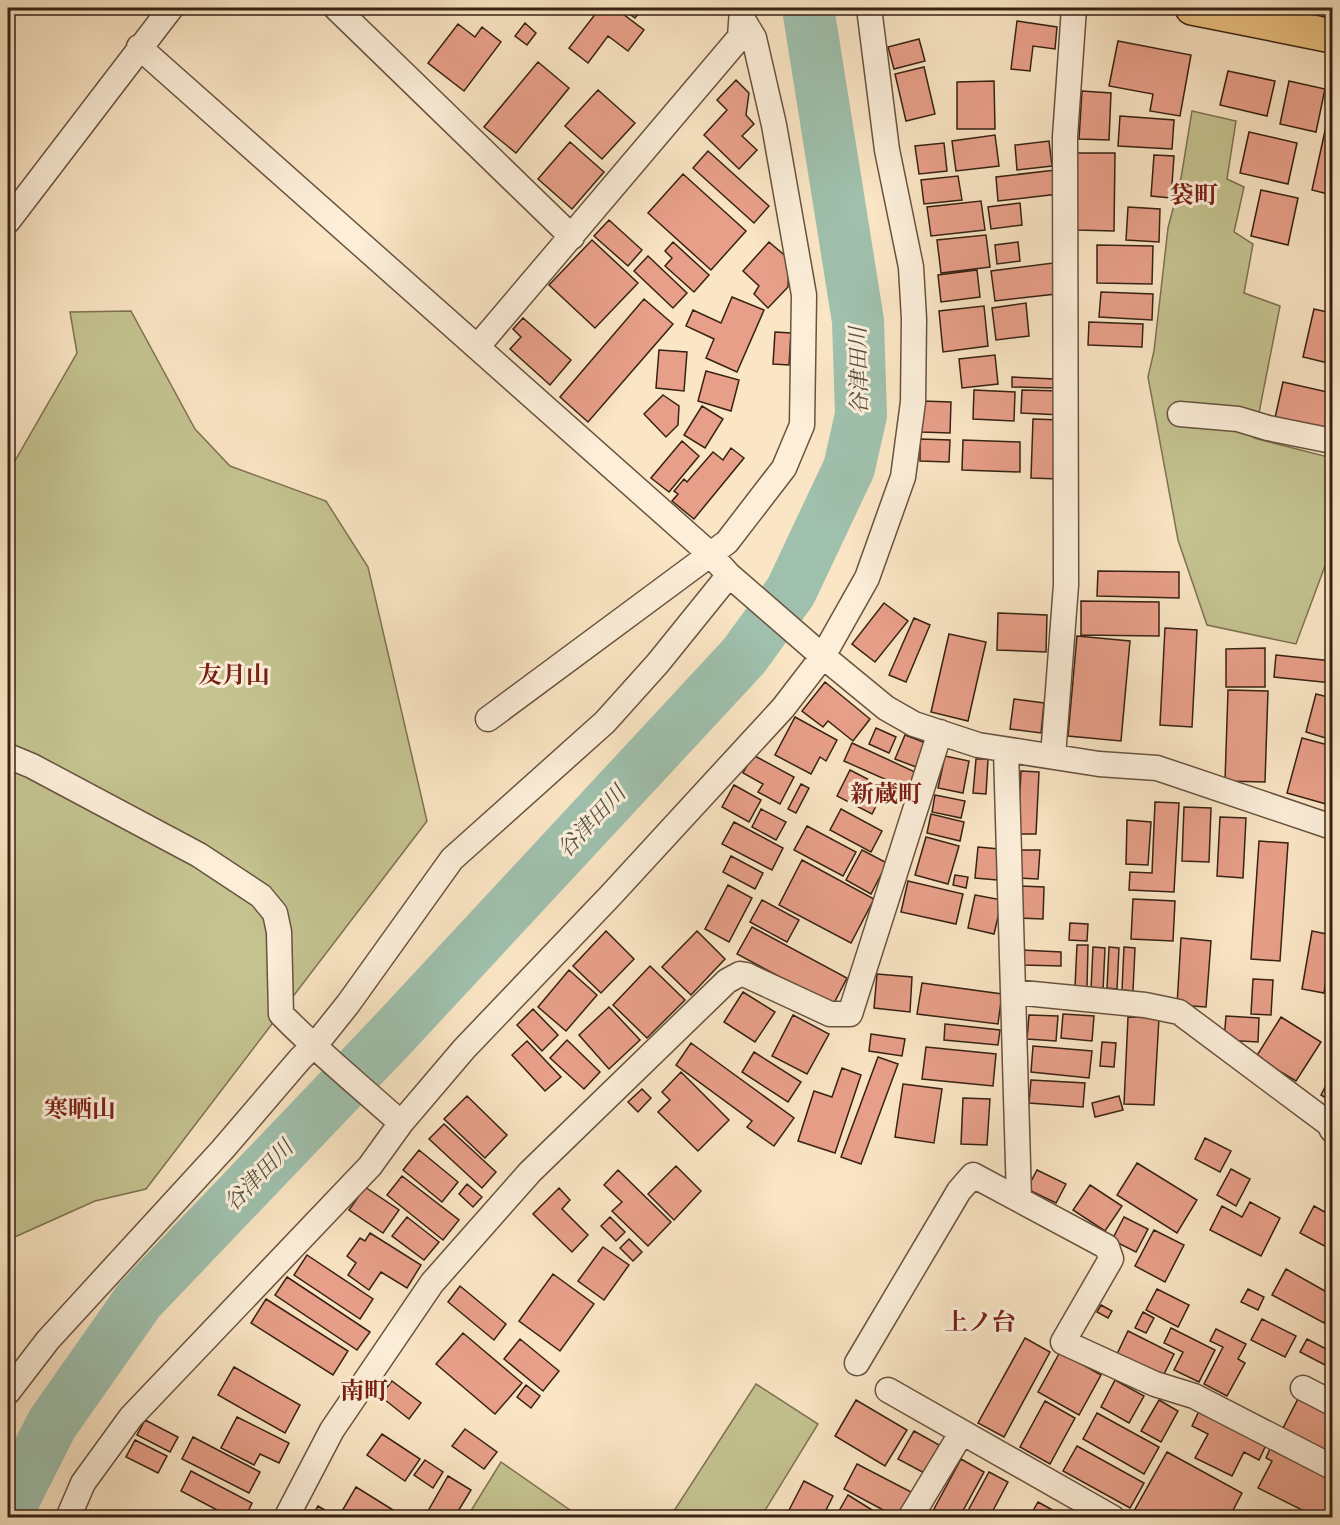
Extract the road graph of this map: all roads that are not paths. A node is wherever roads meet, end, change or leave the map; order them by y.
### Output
1 (171, 8) edge
2 (336, 8) edge
3 (869, 8) edge
4 (1074, 8) edge
5 (1192, 8) edge
6 (742, 13) edge
7 (1332, 36) edge
8 (139, 47) junction
9 (8, 221) edge
10 (572, 237) junction
11 (478, 346) junction
12 (1180, 414) dead end
13 (1332, 441) edge
14 (710, 554) junction
15 (734, 580) junction
16 (818, 652) junction
17 (488, 719) dead end
18 (940, 732) junction
19 (1006, 750) junction
20 (8, 756) edge
21 (1053, 756) junction
22 (1332, 827) edge
23 (1013, 992) junction
24 (320, 1052) junction
25 (401, 1123) junction
26 (1332, 1130) edge
27 (1018, 1198) junction
28 (857, 1363) dead end
29 (1303, 1388) dead end
30 (888, 1390) dead end
31 (8, 1392) edge
32 (1332, 1403) edge
33 (963, 1432) junction
34 (1332, 1467) edge
35 (68, 1518) edge
36 (286, 1518) edge
37 (910, 1518) edge
38 (1113, 1518) edge

1 - 8 street
2 - 10 street
3 - 16 street
4 - 21 street
5 - 7 main road
6 - 10 street
6 - 14 street
8 - 9 street
8 - 11 street
10 - 11 street
11 - 14 street
12 - 13 street
14 - 15 street
14 - 17 street
15 - 16 street
15 - 24 street
16 - 18 street
16 - 25 street
18 - 19 street
18 - 36 street
19 - 21 street
19 - 23 street
20 - 24 street
21 - 22 street
23 - 26 street
23 - 27 street
24 - 25 street
24 - 31 street
25 - 35 street
27 - 28 street
27 - 34 street
29 - 32 street
30 - 33 street
33 - 37 street
33 - 38 street

